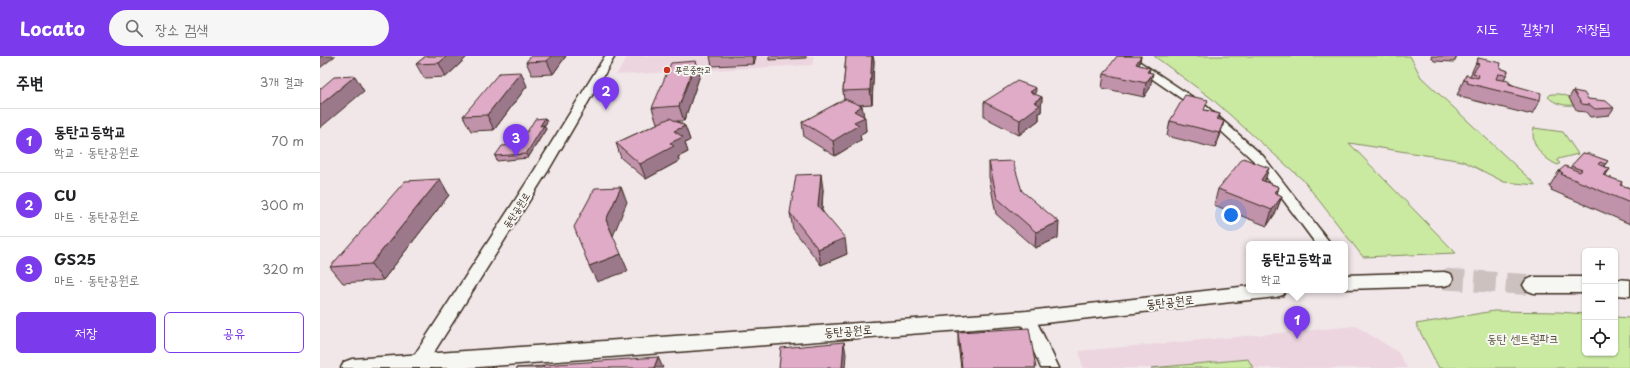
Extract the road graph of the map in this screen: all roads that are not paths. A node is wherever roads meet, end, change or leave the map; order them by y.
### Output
1 (610, 56) edge
2 (1124, 56) edge
3 (1322, 241) edge
4 (1348, 279) edge
5 (1444, 280) tunnel mouth
6 (1534, 285) tunnel mouth
7 (1582, 285) edge
8 (1618, 287) edge
9 (1630, 288) edge
10 (1249, 293) edge
11 (1028, 318) junction
12 (417, 365) edge
13 (352, 368) edge
14 (1050, 368) edge

1 - 12 street, 동탄공원로
2 - 3 street
4 - 5 street
6 - 7 main road
8 - 9 main road
10 - 11 street, 동탄공원로
11 - 12 street, 동탄공원로
11 - 14 street
12 - 13 street, 동탄공원로

